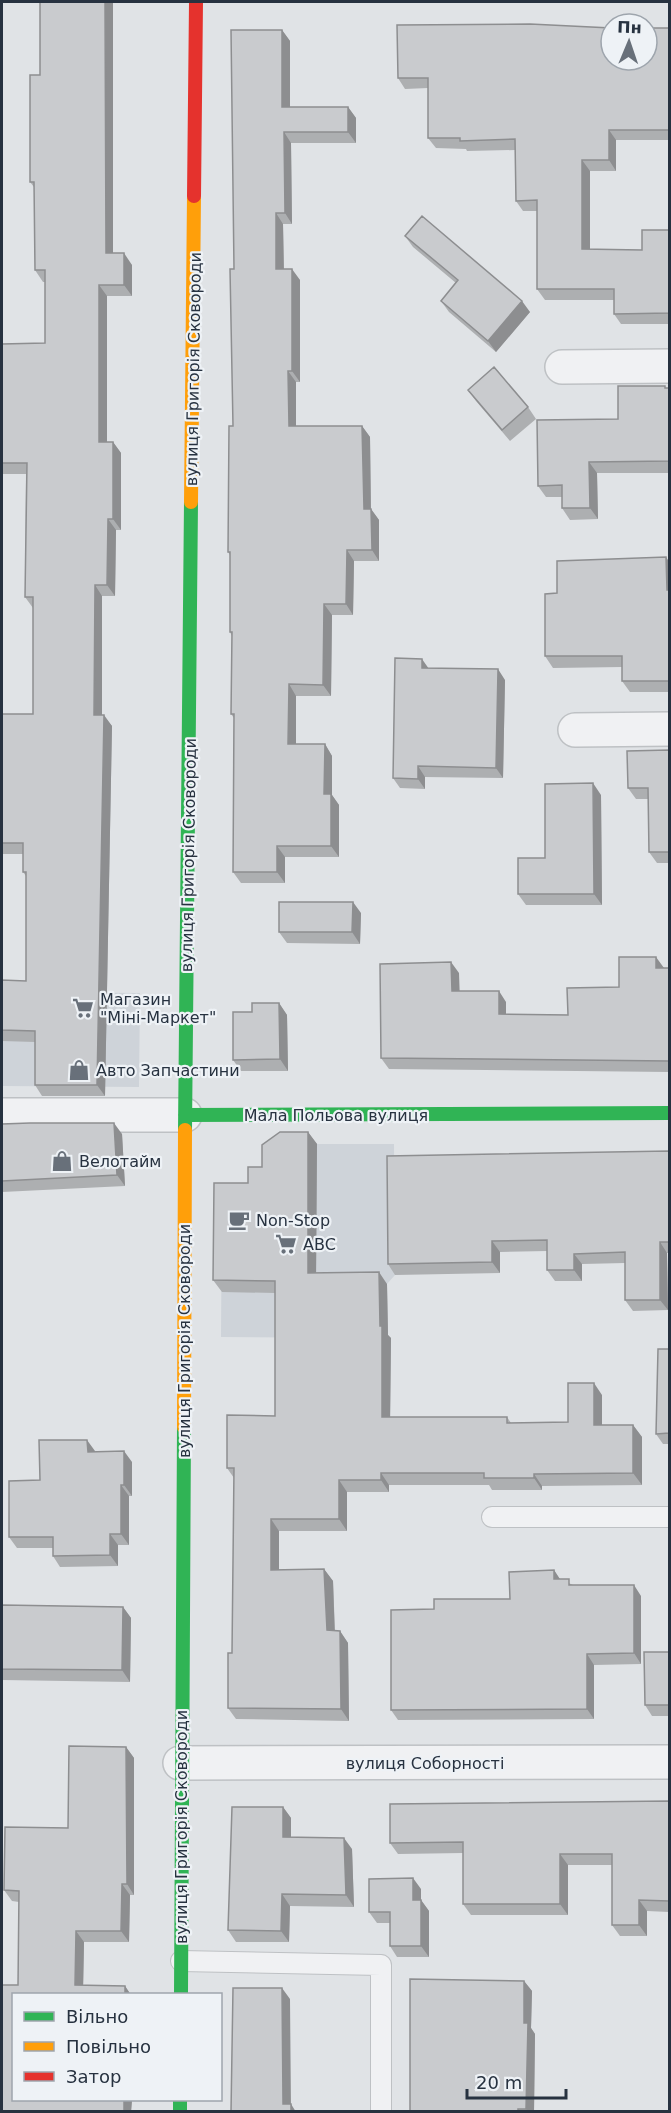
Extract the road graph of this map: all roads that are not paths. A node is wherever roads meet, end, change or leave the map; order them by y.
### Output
1 (196, 2) edge
2 (669, 366) edge
3 (562, 367) dead end
4 (669, 729) edge
5 (574, 730) dead end
6 (669, 1113) edge
7 (2, 1115) edge
8 (185, 1115) junction
9 (492, 1517) dead end
10 (669, 1517) edge
11 (669, 1762) edge
12 (180, 1763) junction
13 (181, 1961) junction
14 (181, 1993) edge
15 (381, 2112) edge

1 - 8 main road, вулиця Григорія Сковороди
2 - 3 street
4 - 5 street
6 - 8 main road, Мала Польова вулиця
7 - 8 street, Мала Польова вулиця
8 - 12 main road, вулиця Григорія Сковороди
9 - 10 lane
11 - 12 street, вулиця Соборності
12 - 13 main road, вулиця Григорія Сковороди
13 - 14 main road, вулиця Григорія Сковороди
13 - 15 lane, вулиця Григорія Сковороди

